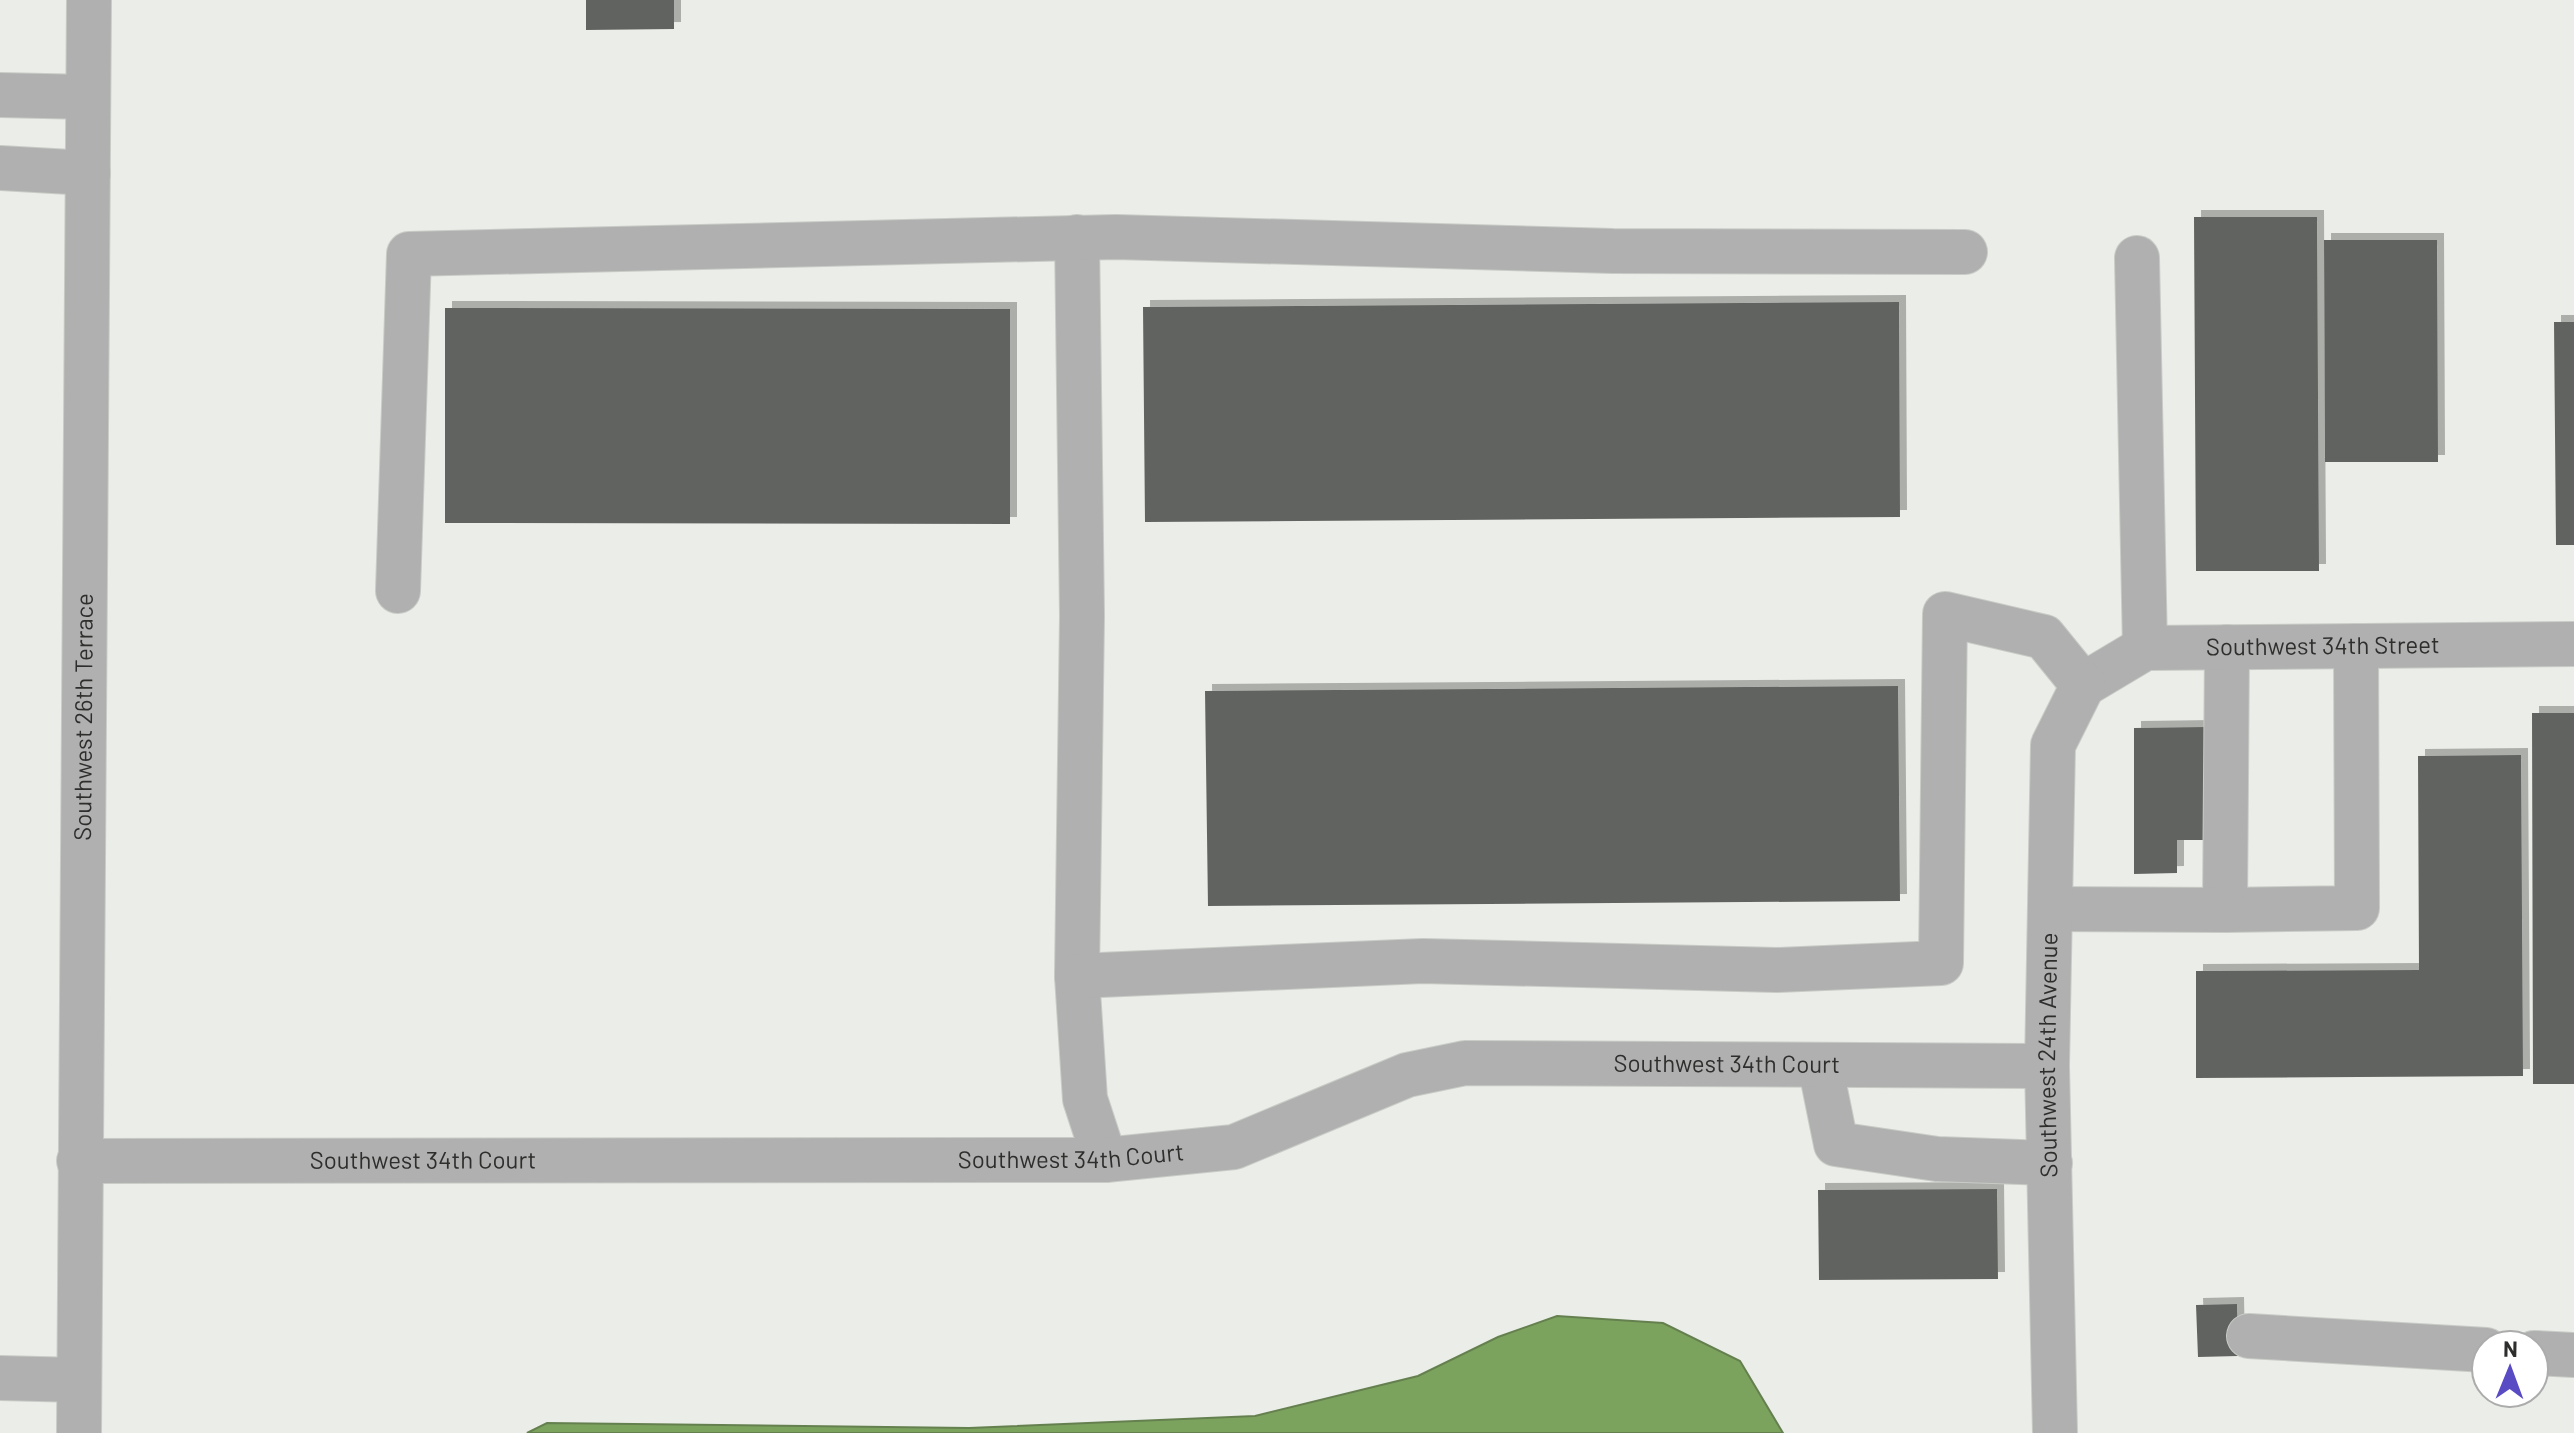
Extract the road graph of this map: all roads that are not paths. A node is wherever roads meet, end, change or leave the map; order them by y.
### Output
1 (89, 0) edge
2 (0, 95) edge
3 (88, 97) junction
4 (0, 168) edge
5 (88, 173) junction
6 (1077, 237) junction
7 (1965, 252) dead end
8 (2137, 258) dead end
9 (398, 591) dead end
10 (2574, 644) edge
11 (2356, 646) junction
12 (2227, 647) junction
13 (2145, 648) junction
14 (2083, 685) junction
15 (2050, 909) junction
16 (2225, 910) junction
17 (1077, 976) junction
18 (1820, 1065) junction
19 (2047, 1066) junction
20 (1105, 1160) junction
21 (79, 1161) junction
22 (2050, 1163) junction
23 (2249, 1336) dead end
24 (2470, 1349) edge
25 (2550, 1354) edge
26 (2574, 1355) edge
27 (0, 1378) edge
28 (79, 1380) junction
29 (79, 1433) edge
30 (2055, 1433) edge

1 - 3 street, Southwest 26th Terrace
2 - 3 street
3 - 5 street, Southwest 26th Terrace
4 - 5 street
5 - 21 street, Southwest 26th Terrace
6 - 7 street
6 - 9 street
6 - 17 street
8 - 13 street
10 - 11 street, Southwest 34th Street
11 - 12 street, Southwest 34th Street
11 - 16 street
12 - 13 street, Southwest 34th Street
12 - 16 street
13 - 14 street
14 - 15 street, Southwest 24th Avenue
14 - 17 street
15 - 16 street
15 - 19 street, Southwest 24th Avenue
17 - 20 street
18 - 19 street, Southwest 34th Court
18 - 20 street, Southwest 34th Court
18 - 22 street
19 - 22 street, Southwest 24th Avenue
20 - 21 street, Southwest 34th Court
21 - 28 street, Southwest 26th Terrace
22 - 30 street, Southwest 24th Avenue
23 - 24 street
25 - 26 street
27 - 28 street
28 - 29 street, Southwest 26th Terrace

